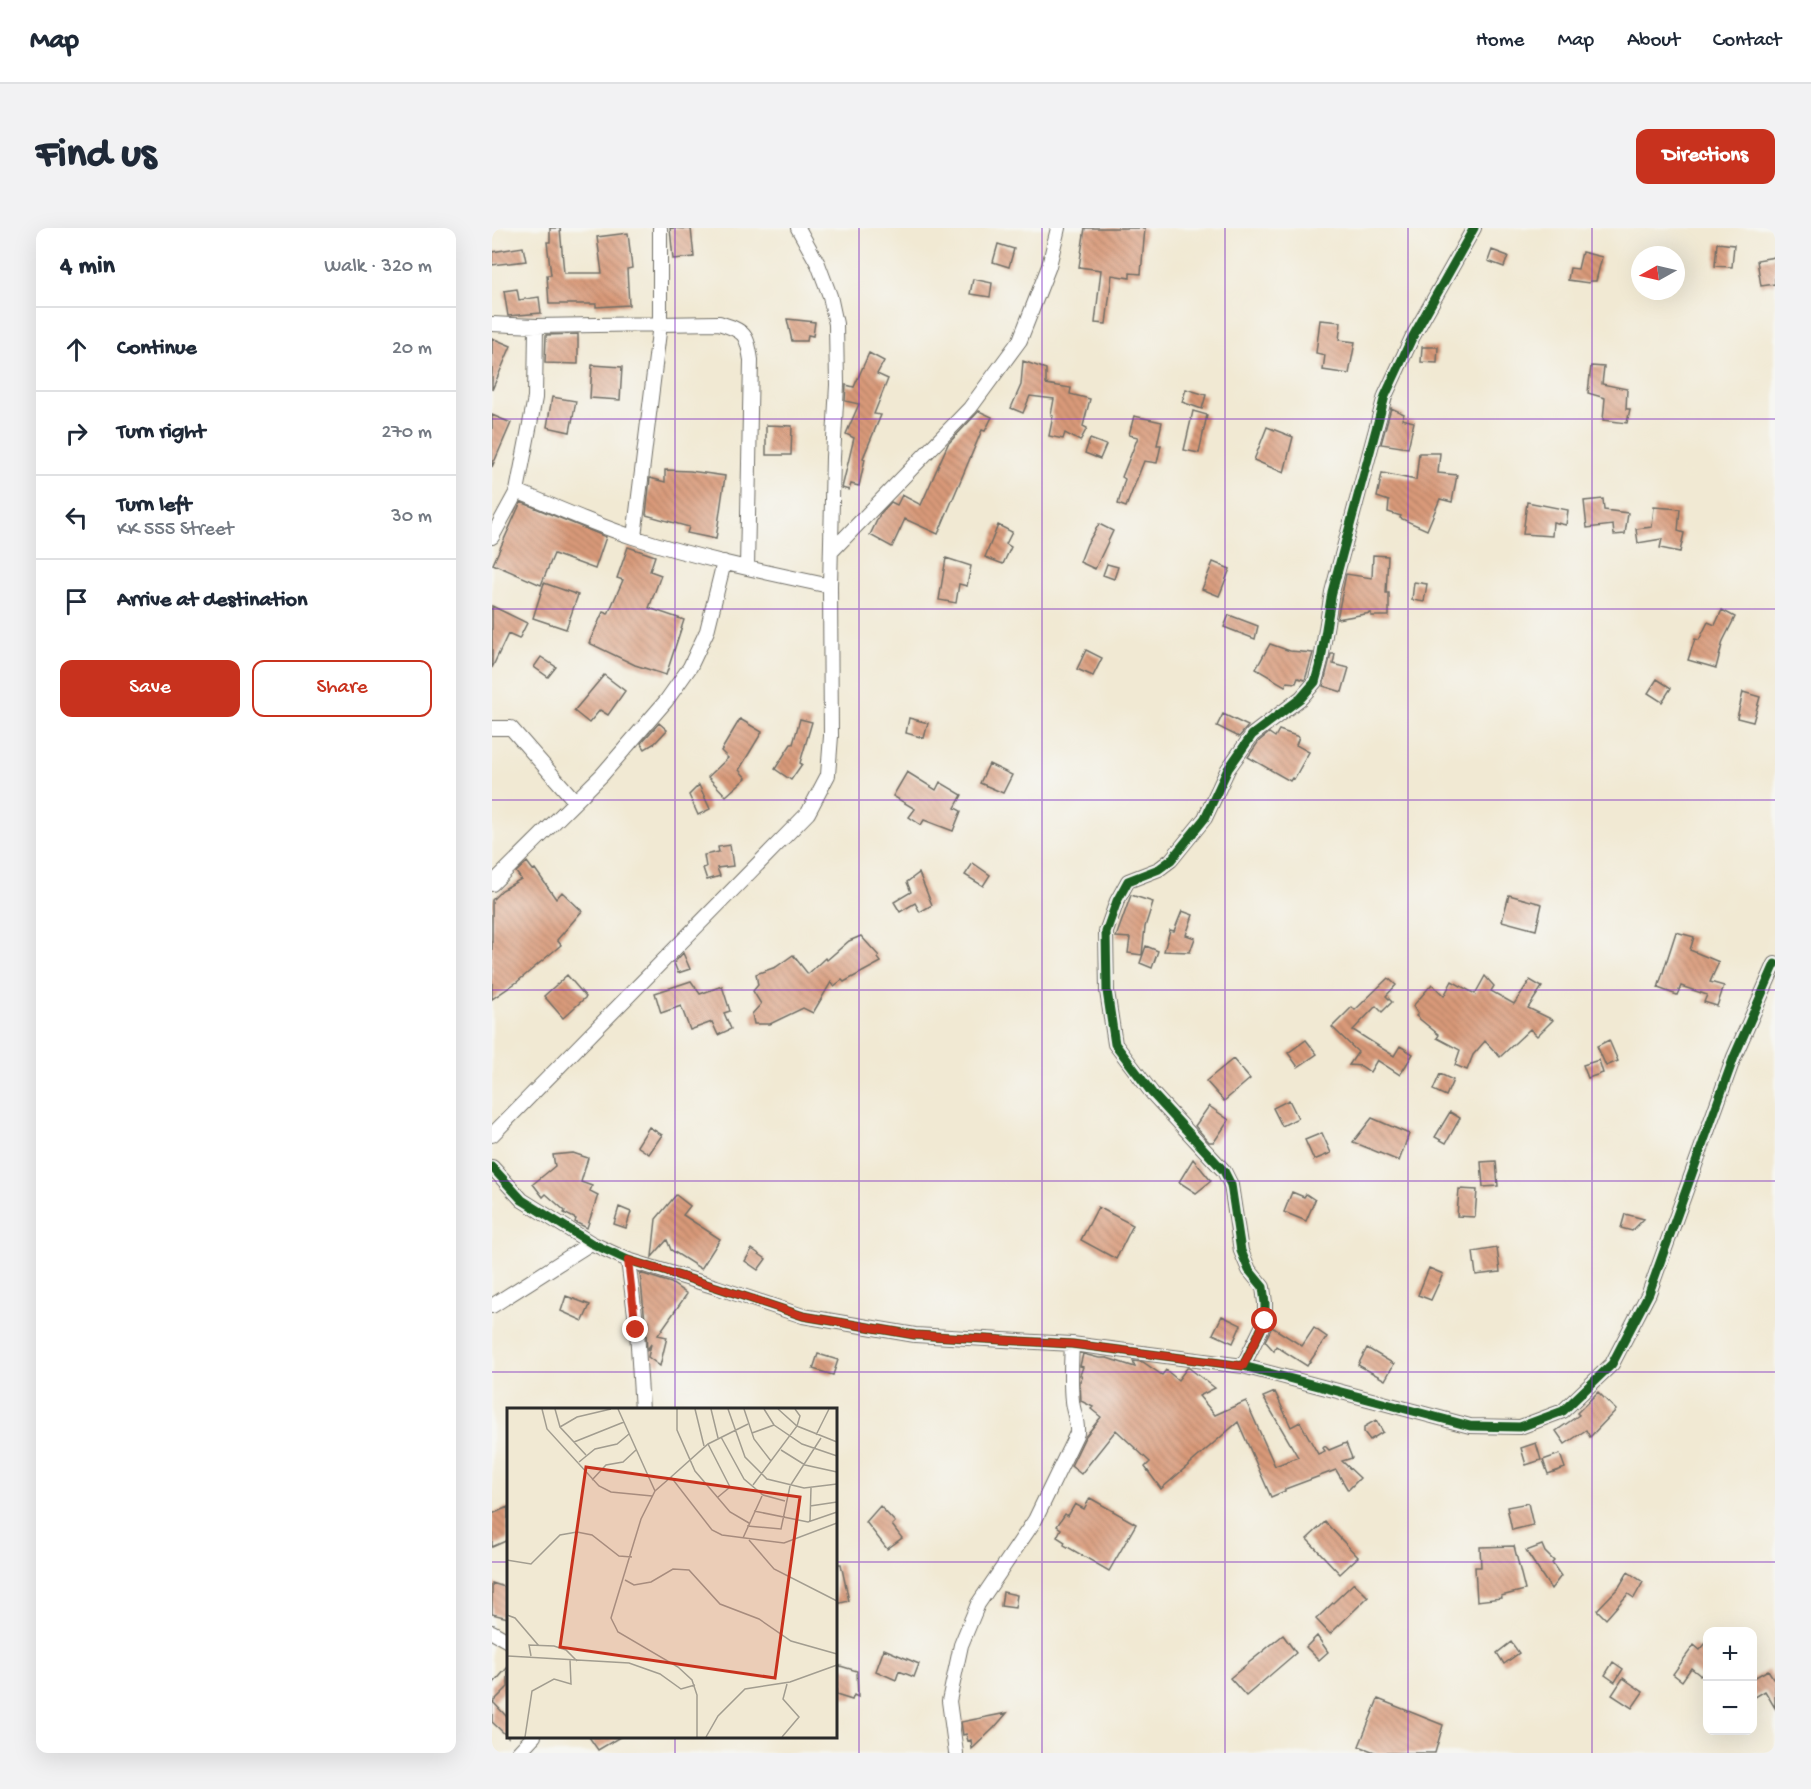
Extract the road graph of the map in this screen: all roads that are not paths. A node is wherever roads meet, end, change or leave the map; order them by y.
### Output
1 (660, 228) edge
2 (798, 228) edge
3 (1058, 228) edge
4 (1474, 228) edge
5 (492, 324) edge
6 (660, 324) junction
7 (536, 326) junction
8 (517, 491) junction
9 (492, 537) edge
10 (634, 537) junction
11 (832, 551) junction
12 (724, 562) junction
13 (747, 568) junction
14 (830, 586) junction
15 (492, 728) edge
16 (575, 801) junction
17 (492, 884) edge
18 (1775, 964) edge
19 (492, 1135) edge
20 (492, 1167) edge
21 (591, 1243) junction
22 (628, 1260) junction
23 (492, 1306) edge
24 (1072, 1344) junction
25 (1243, 1366) junction
26 (642, 1408) edge
27 (492, 1632) edge
28 (507, 1640) edge
29 (533, 1738) edge
30 (518, 1753) edge
31 (956, 1753) edge

1 - 6 street
2 - 11 street
3 - 11 street
4 - 25 street
5 - 7 street
6 - 7 street
6 - 10 street
6 - 13 street
7 - 8 street
8 - 9 street
8 - 10 street
10 - 12 street
11 - 14 street
12 - 13 street
12 - 16 street
13 - 14 street
14 - 19 street
15 - 16 street
16 - 17 street
18 - 25 street
20 - 21 street
21 - 22 street
21 - 23 street
22 - 24 street
22 - 26 street
24 - 25 street
24 - 31 street
27 - 28 street
29 - 30 street

